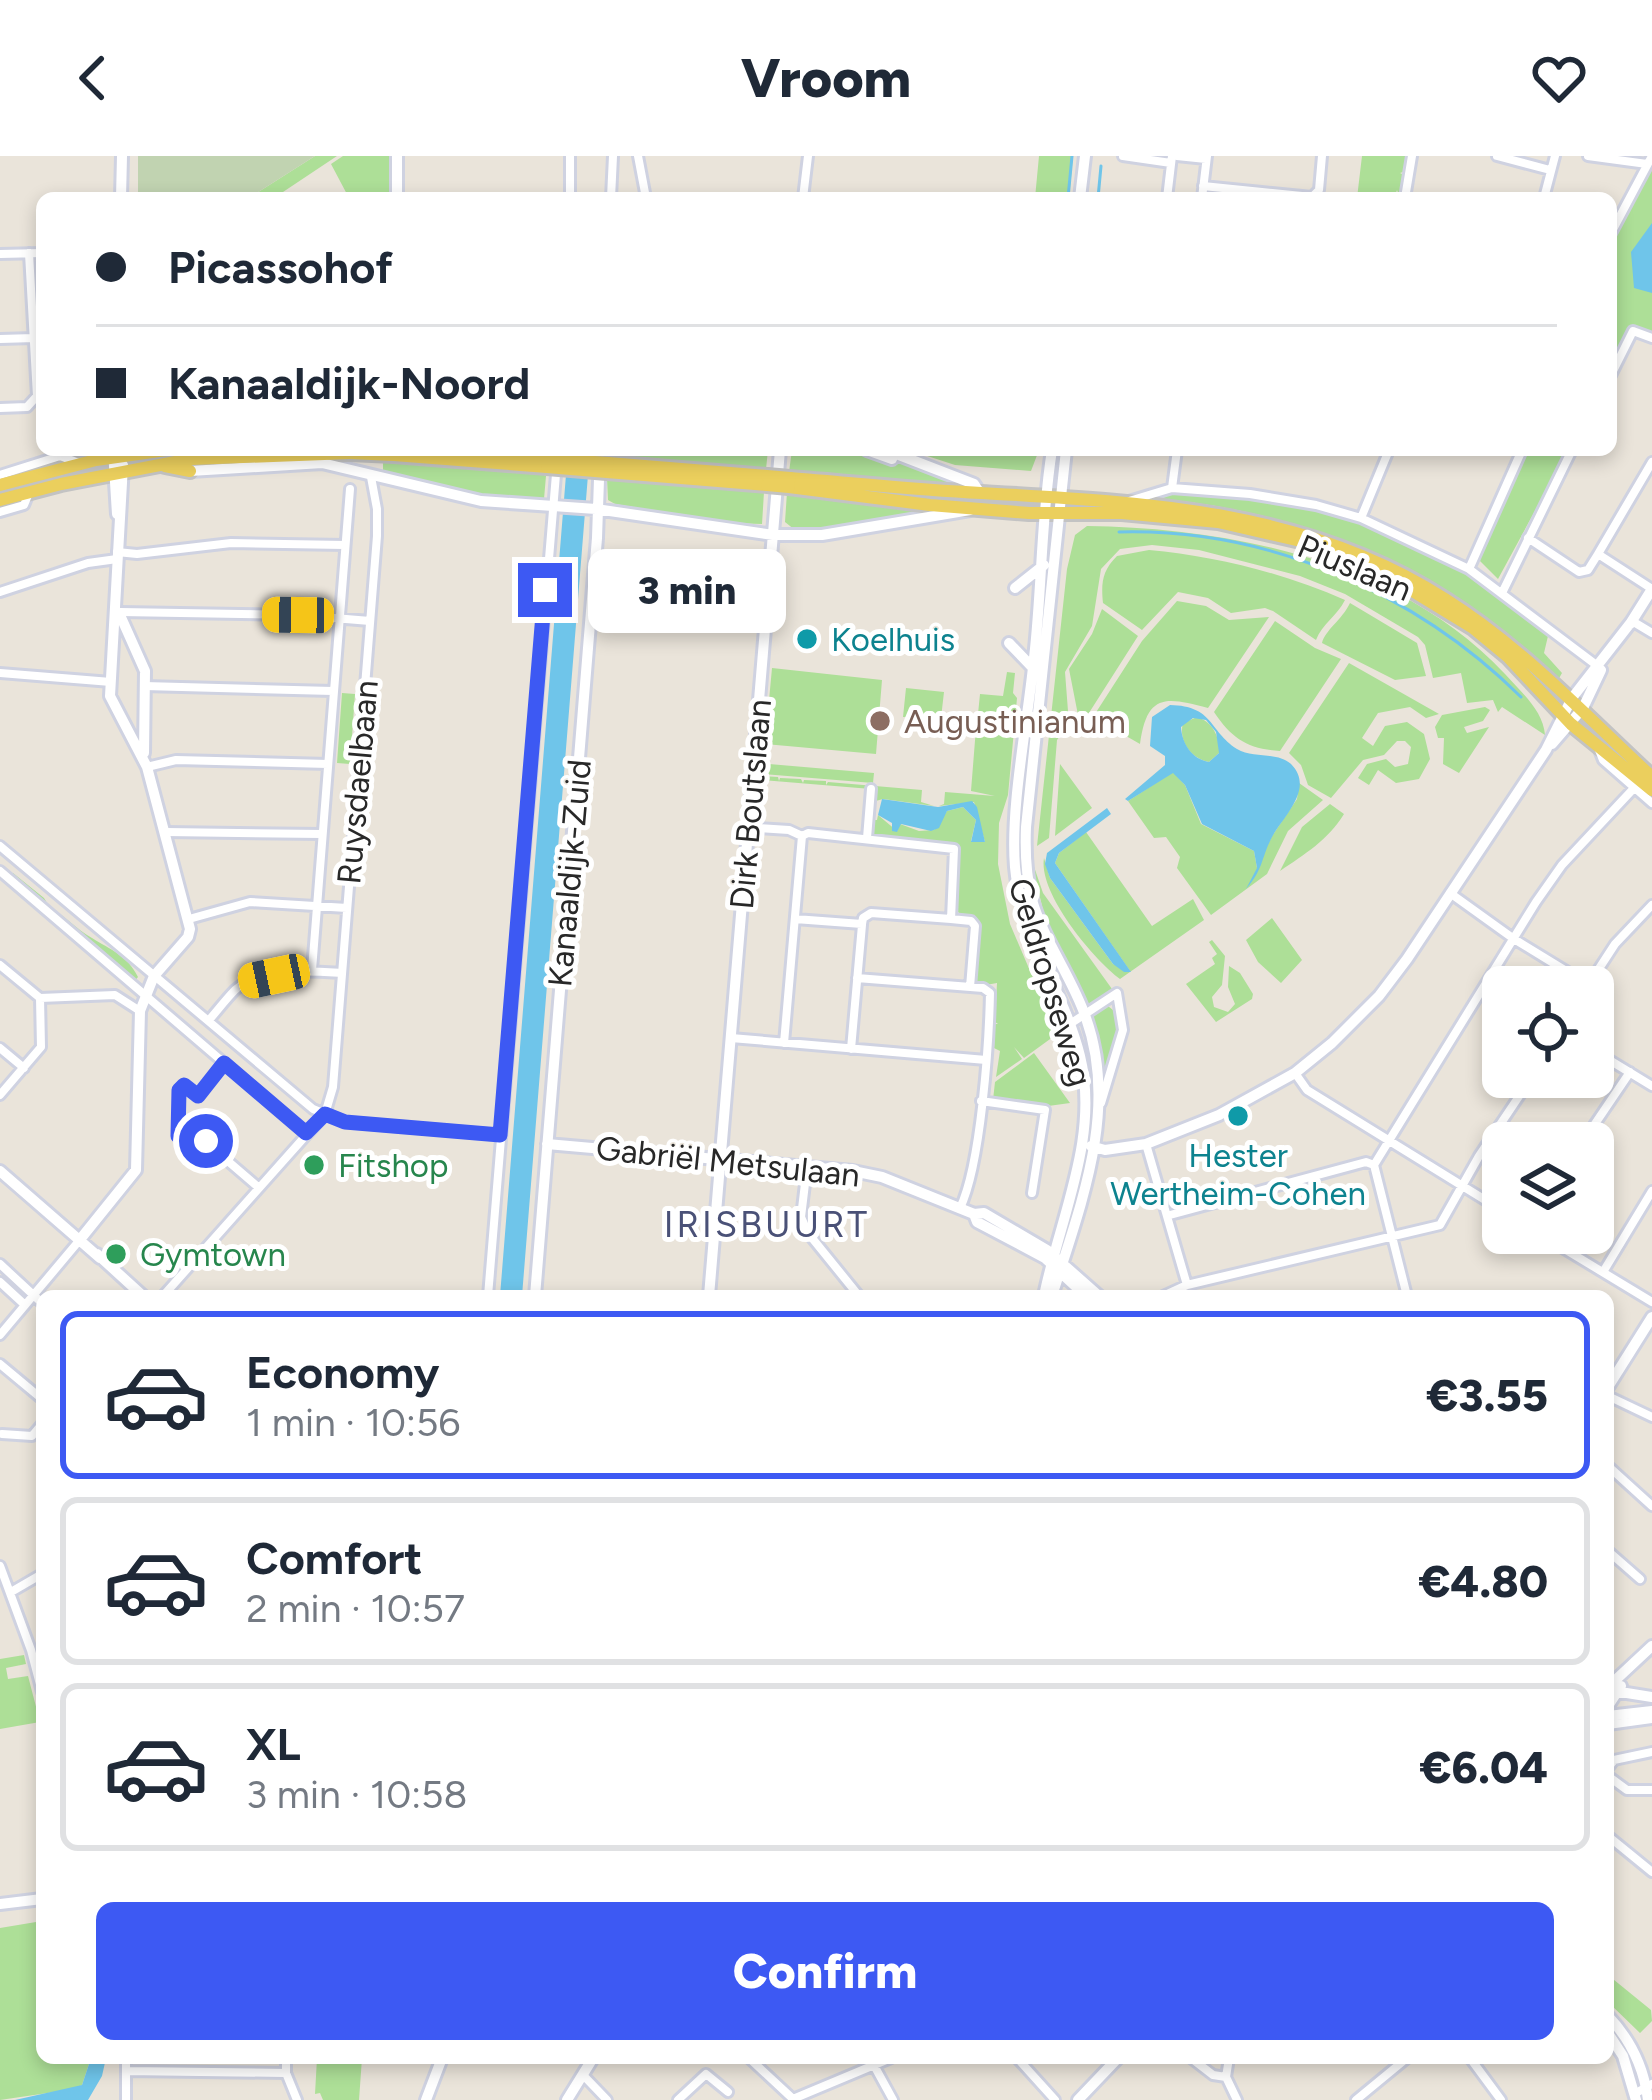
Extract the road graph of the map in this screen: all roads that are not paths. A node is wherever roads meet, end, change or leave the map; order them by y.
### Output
1 (122, 156) edge
2 (397, 156) edge
3 (570, 156) edge
4 (613, 156) edge
5 (638, 156) edge
6 (808, 156) edge
7 (1084, 156) edge
8 (1123, 156) edge
9 (1322, 156) edge
10 (1412, 156) edge
11 (1497, 156) edge
12 (1555, 156) edge
13 (1588, 156) edge
14 (1173, 158) edge
15 (1205, 158) edge
16 (1649, 160) edge
17 (1550, 170) junction
18 (1204, 186) junction
19 (121, 192) edge
20 (397, 192) edge
21 (569, 192) edge
22 (611, 192) edge
23 (645, 192) edge
24 (804, 192) edge
25 (1081, 192) edge
26 (1169, 192) edge
27 (1203, 192) edge
28 (1245, 192) edge
29 (1317, 192) edge
30 (1406, 192) edge
31 (1545, 192) edge
32 (1617, 221) edge
33 (29, 253) junction
34 (36, 253) edge
35 (0, 254) edge
36 (34, 338) junction
37 (1652, 338) edge
38 (0, 339) edge
39 (36, 361) edge
40 (1617, 364) edge
41 (36, 399) edge
42 (0, 408) edge
43 (107, 456) edge
44 (118, 456) edge
45 (237, 456) edge
46 (372, 456) edge
47 (433, 456) edge
48 (512, 456) edge
49 (599, 456) edge
50 (780, 456) edge
51 (904, 456) edge
52 (1051, 456) edge
53 (1065, 456) edge
54 (1176, 456) edge
55 (1387, 456) edge
56 (1519, 456) edge
57 (1569, 456) edge
58 (551, 459) edge
59 (1652, 462) edge
60 (80, 463) junction
61 (158, 465) junction
62 (190, 471) joint
63 (117, 472) junction
64 (0, 475) edge
65 (371, 477) junction
66 (789, 482) junction
67 (0, 485) edge
68 (1172, 488) junction
69 (350, 489) dead end
70 (980, 493) junction
71 (29, 494) junction
72 (1045, 494) junction
73 (1061, 495) junction
74 (0, 500) edge
75 (1122, 504) junction
76 (558, 506) junction
77 (591, 508) junction
78 (977, 509) junction
79 (0, 512) edge
80 (1053, 514) junction
81 (1361, 518) junction
82 (773, 535) junction
83 (1527, 538) junction
84 (345, 545) junction
85 (1598, 554) junction
86 (117, 556) junction
87 (1044, 565) junction
88 (1469, 568) junction
89 (1015, 588) dead end
90 (1652, 589) edge
91 (0, 592) edge
92 (1502, 593) junction
93 (118, 612) junction
94 (340, 618) junction
95 (370, 621) junction
96 (1632, 621) junction
97 (1652, 634) edge
98 (1009, 643) dead end
99 (1033, 668) junction
100 (1600, 668) junction
101 (0, 673) edge
102 (111, 682) junction
103 (144, 686) junction
104 (334, 691) junction
105 (1578, 703) junction
106 (1566, 719) junction
107 (1597, 744) junction
108 (146, 762) junction
109 (328, 764) junction
110 (1645, 764) edge
111 (1652, 777) edge
112 (1635, 787) junction
113 (871, 789) dead end
114 (1652, 790) edge
115 (1652, 803) edge
116 (758, 827) dead end
117 (166, 832) junction
118 (322, 834) junction
119 (802, 836) junction
120 (867, 838) junction
121 (0, 846) edge
122 (0, 871) edge
123 (1450, 892) junction
124 (1652, 904) edge
125 (317, 906) junction
126 (347, 908) junction
127 (189, 919) junction
128 (795, 919) junction
129 (951, 919) junction
130 (862, 924) junction
131 (1514, 939) junction
132 (0, 965) edge
133 (1557, 966) edge
134 (1601, 966) edge
135 (312, 970) junction
136 (342, 973) junction
137 (154, 976) junction
138 (857, 978) junction
139 (970, 987) junction
140 (144, 996) junction
141 (40, 998) junction
142 (140, 1011) junction
143 (1085, 1014) junction
144 (209, 1021) junction
145 (1070, 1024) junction
146 (731, 1038) junction
147 (784, 1043) junction
148 (0, 1048) edge
149 (851, 1048) junction
150 (986, 1060) junction
151 (1614, 1062) edge
152 (224, 1063) junction
153 (25, 1068) junction
154 (1630, 1072) junction
155 (1295, 1073) junction
156 (1652, 1086) edge
157 (0, 1096) edge
158 (1520, 1098) edge
159 (981, 1101) junction
160 (1101, 1102) junction
161 (325, 1114) junction
162 (1596, 1122) edge
163 (306, 1133) junction
164 (500, 1135) junction
165 (1389, 1142) junction
166 (547, 1144) junction
167 (1091, 1144) junction
168 (1146, 1144) junction
169 (721, 1158) junction
170 (1374, 1165) junction
171 (807, 1166) junction
172 (0, 1172) edge
173 (258, 1187) junction
174 (1463, 1187) junction
175 (1652, 1192) edge
176 (1032, 1193) dead end
177 (1482, 1198) edge
178 (960, 1208) junction
179 (1170, 1215) junction
180 (1390, 1235) junction
181 (80, 1240) junction
182 (1573, 1254) edge
183 (1056, 1263) junction
184 (0, 1264) edge
185 (1603, 1272) junction
186 (0, 1282) edge
187 (1187, 1286) junction
188 (37, 1290) edge
189 (136, 1290) edge
190 (168, 1290) edge
191 (488, 1290) edge
192 (535, 1290) edge
193 (710, 1290) edge
194 (854, 1290) edge
195 (1049, 1290) edge
196 (1081, 1290) edge
197 (1091, 1290) edge
198 (1177, 1290) edge
199 (1405, 1290) edge
200 (36, 1291) edge
201 (33, 1295) junction
202 (36, 1298) edge
203 (1652, 1302) edge
204 (25, 1305) junction
205 (1652, 1317) edge
206 (0, 1335) edge
207 (0, 1364) edge
208 (1614, 1382) edge
209 (36, 1394) edge
210 (1614, 1395) edge
211 (1652, 1417) edge
212 (36, 1431) edge
213 (2, 1434) edge
214 (1614, 1471) edge
215 (1652, 1506) edge
216 (1614, 1556) edge
217 (0, 1566) edge
218 (36, 1577) edge
219 (1640, 1579) dead end
220 (11, 1592) junction
221 (1652, 1646) edge
222 (36, 1673) edge
223 (1614, 1686) edge
224 (1614, 1690) edge
225 (1652, 1697) edge
226 (1652, 1715) edge
227 (1614, 1720) edge
228 (1652, 1752) edge
229 (1614, 1760) edge
230 (1614, 1778) edge
231 (1652, 1790) edge
232 (1614, 1842) edge
233 (1652, 1872) edge
234 (36, 1900) edge
235 (0, 1904) edge
236 (1614, 2024) edge
237 (1614, 2042) edge
238 (126, 2064) edge
239 (286, 2064) edge
240 (440, 2064) edge
241 (589, 2064) edge
242 (755, 2064) edge
243 (869, 2064) edge
244 (874, 2064) edge
245 (1022, 2064) edge
246 (1113, 2064) edge
247 (1199, 2064) edge
248 (1228, 2064) edge
249 (1400, 2064) edge
250 (1474, 2064) edge
251 (126, 2072) junction
252 (1647, 2072) edge
253 (286, 2073) junction
254 (583, 2075) junction
255 (1226, 2077) junction
256 (728, 2092) dead end
257 (1645, 2094) edge
258 (1086, 2096) edge
259 (1363, 2098) edge
260 (794, 2099) edge
261 (126, 2100) edge
262 (298, 2100) edge
263 (426, 2100) edge
264 (568, 2100) edge
265 (608, 2100) edge
266 (678, 2100) edge
267 (893, 2100) edge
268 (1055, 2100) edge
269 (1237, 2100) edge
270 (1501, 2100) edge

1 - 19 street
2 - 20 street
3 - 21 street
4 - 22 street
5 - 23 street
6 - 24 street
7 - 25 street
8 - 14 street
9 - 29 street
10 - 30 street
11 - 17 street
12 - 17 street
13 - 16 street
14 - 15 street
14 - 26 street
15 - 18 street
16 - 32 street
17 - 31 street
18 - 27 street
18 - 28 street
33 - 34 street
33 - 35 street
33 - 36 street
36 - 38 street
36 - 39 street
37 - 40 street
41 - 42 street
43 - 60 main road
44 - 63 street
45 - 61 main road
46 - 65 street, Ruysdaelbaan
47 - 58 main road, bridge
48 - 58 main road
49 - 77 street, Kanaaldijk-Zuid
50 - 82 street, Dirk Boutslaan
51 - 70 street
52 - 72 street, Geldropseweg
53 - 73 street, Geldropseweg
54 - 68 street
55 - 81 street
56 - 88 street
57 - 83 street
58 - 66 main road, bridge
58 - 76 street
59 - 85 street
60 - 64 street
60 - 67 main road
61 - 62 main road
61 - 63 main road
62 - 65 street
63 - 71 main road
63 - 86 street
65 - 76 street
65 - 95 street, Ruysdaelbaan
66 - 70 main road, Piuslaan
66 - 78 main road, Piuslaan
68 - 75 street, Piuslaan
68 - 81 street, Piuslaan
69 - 84 street, Ruysdaelbaan
70 - 72 main road, Piuslaan
71 - 74 main road
71 - 79 street
72 - 73 main road, Piuslaan
72 - 80 street, Geldropseweg
73 - 75 main road, Piuslaan
73 - 80 street, Geldropseweg
75 - 105 main road, Piuslaan
76 - 77 street
76 - 164 street
77 - 82 street
77 - 166 street, Kanaaldijk-Zuid
78 - 80 main road, Piuslaan
78 - 82 street
80 - 87 street, Geldropseweg
80 - 106 main road, Piuslaan
80 - 143 street, Geldropseweg
81 - 88 street, Piuslaan
82 - 146 street, Dirk Boutslaan
83 - 85 street
83 - 92 street
84 - 86 street
84 - 94 street, Ruysdaelbaan
85 - 90 street
86 - 91 street
86 - 93 street
87 - 89 street
87 - 99 street, Geldropseweg
88 - 92 street, Piuslaan
90 - 96 street
92 - 100 street, Piuslaan
93 - 94 street
93 - 102 street
93 - 103 street
94 - 95 street
94 - 104 street, Ruysdaelbaan
95 - 126 street, Ruysdaelbaan
96 - 97 street
96 - 100 street
98 - 99 street
99 - 145 street, Geldropseweg
100 - 105 street
101 - 102 street
102 - 108 street
103 - 104 street
103 - 108 street
104 - 109 street, Ruysdaelbaan
105 - 106 street
105 - 110 main road, Piuslaan
106 - 107 main road, Piuslaan
106 - 123 street
107 - 112 street, Piuslaan
107 - 114 main road, Piuslaan
108 - 109 street
108 - 117 street
109 - 118 street, Ruysdaelbaan
110 - 111 main road, Piuslaan
112 - 115 street, Piuslaan
112 - 131 street
113 - 120 street
116 - 119 street
117 - 118 street
117 - 127 street
118 - 125 street, Ruysdaelbaan
119 - 120 street
119 - 128 street
120 - 129 street
121 - 137 street
122 - 140 street
123 - 131 street
123 - 155 street
124 - 134 street
125 - 126 street
125 - 127 street
125 - 135 street, Ruysdaelbaan
126 - 136 street, Ruysdaelbaan
127 - 137 street
128 - 130 street
128 - 147 street
129 - 130 street
129 - 139 street
130 - 138 street
131 - 133 street
131 - 165 street
132 - 141 street
135 - 136 street
135 - 144 street
136 - 161 street, Ruysdaelbaan
137 - 140 street
137 - 144 street
138 - 139 street
138 - 149 street
139 - 150 street
140 - 142 street
140 - 152 street
141 - 142 street
141 - 153 street
142 - 181 street
143 - 145 street
143 - 160 street, Geldropseweg
143 - 160 street, Geldropseweg
144 - 161 street
145 - 167 street, Geldropseweg
146 - 147 street
146 - 169 street, Dirk Boutslaan
147 - 149 street
148 - 153 street
149 - 150 street
150 - 159 street
151 - 154 street
152 - 163 street
152 - 173 street
153 - 157 street
154 - 156 street
154 - 162 street
155 - 165 street
155 - 168 street
158 - 174 street
159 - 176 street, Geldropseweg
159 - 178 street
160 - 167 street, Geldropseweg
161 - 163 street
161 - 164 street
163 - 173 street
164 - 191 street
165 - 170 street
165 - 174 street
166 - 169 street, Gabriël Metsulaan
166 - 192 street, Kanaaldijk-Zuid
167 - 168 street
167 - 183 street, Geldropseweg
168 - 179 street
169 - 171 street, Gabriël Metsulaan
169 - 193 street, Dirk Boutslaan
170 - 179 street
170 - 180 street
171 - 178 street, Gabriël Metsulaan
171 - 194 street
172 - 181 street
173 - 190 street
174 - 177 street
174 - 180 street
175 - 185 street
178 - 183 street, Gabriël Metsulaan
179 - 187 street
180 - 187 street
180 - 199 street
181 - 188 street
181 - 189 street
182 - 185 street
183 - 195 street, Geldropseweg
183 - 196 street
183 - 197 street
184 - 201 street
185 - 203 street
186 - 204 street
187 - 198 street
200 - 201 street
201 - 202 street
201 - 204 street
204 - 206 street
205 - 208 street
207 - 209 street
210 - 211 street
212 - 213 street
214 - 215 street
216 - 219 street
217 - 220 street
218 - 220 street
220 - 222 street
221 - 223 street
224 - 225 street
226 - 227 street
228 - 229 street
230 - 231 street
232 - 233 street
234 - 235 street
236 - 252 street
237 - 257 street
238 - 251 street
239 - 253 street
240 - 263 street
241 - 254 street
242 - 260 street
243 - 260 street
244 - 267 street
245 - 268 street
246 - 258 street
247 - 255 street
248 - 255 street
249 - 259 street
250 - 270 street
251 - 253 street
251 - 261 street
252 - 257 street
253 - 262 street
254 - 264 street
254 - 265 street
255 - 269 street
256 - 266 street

